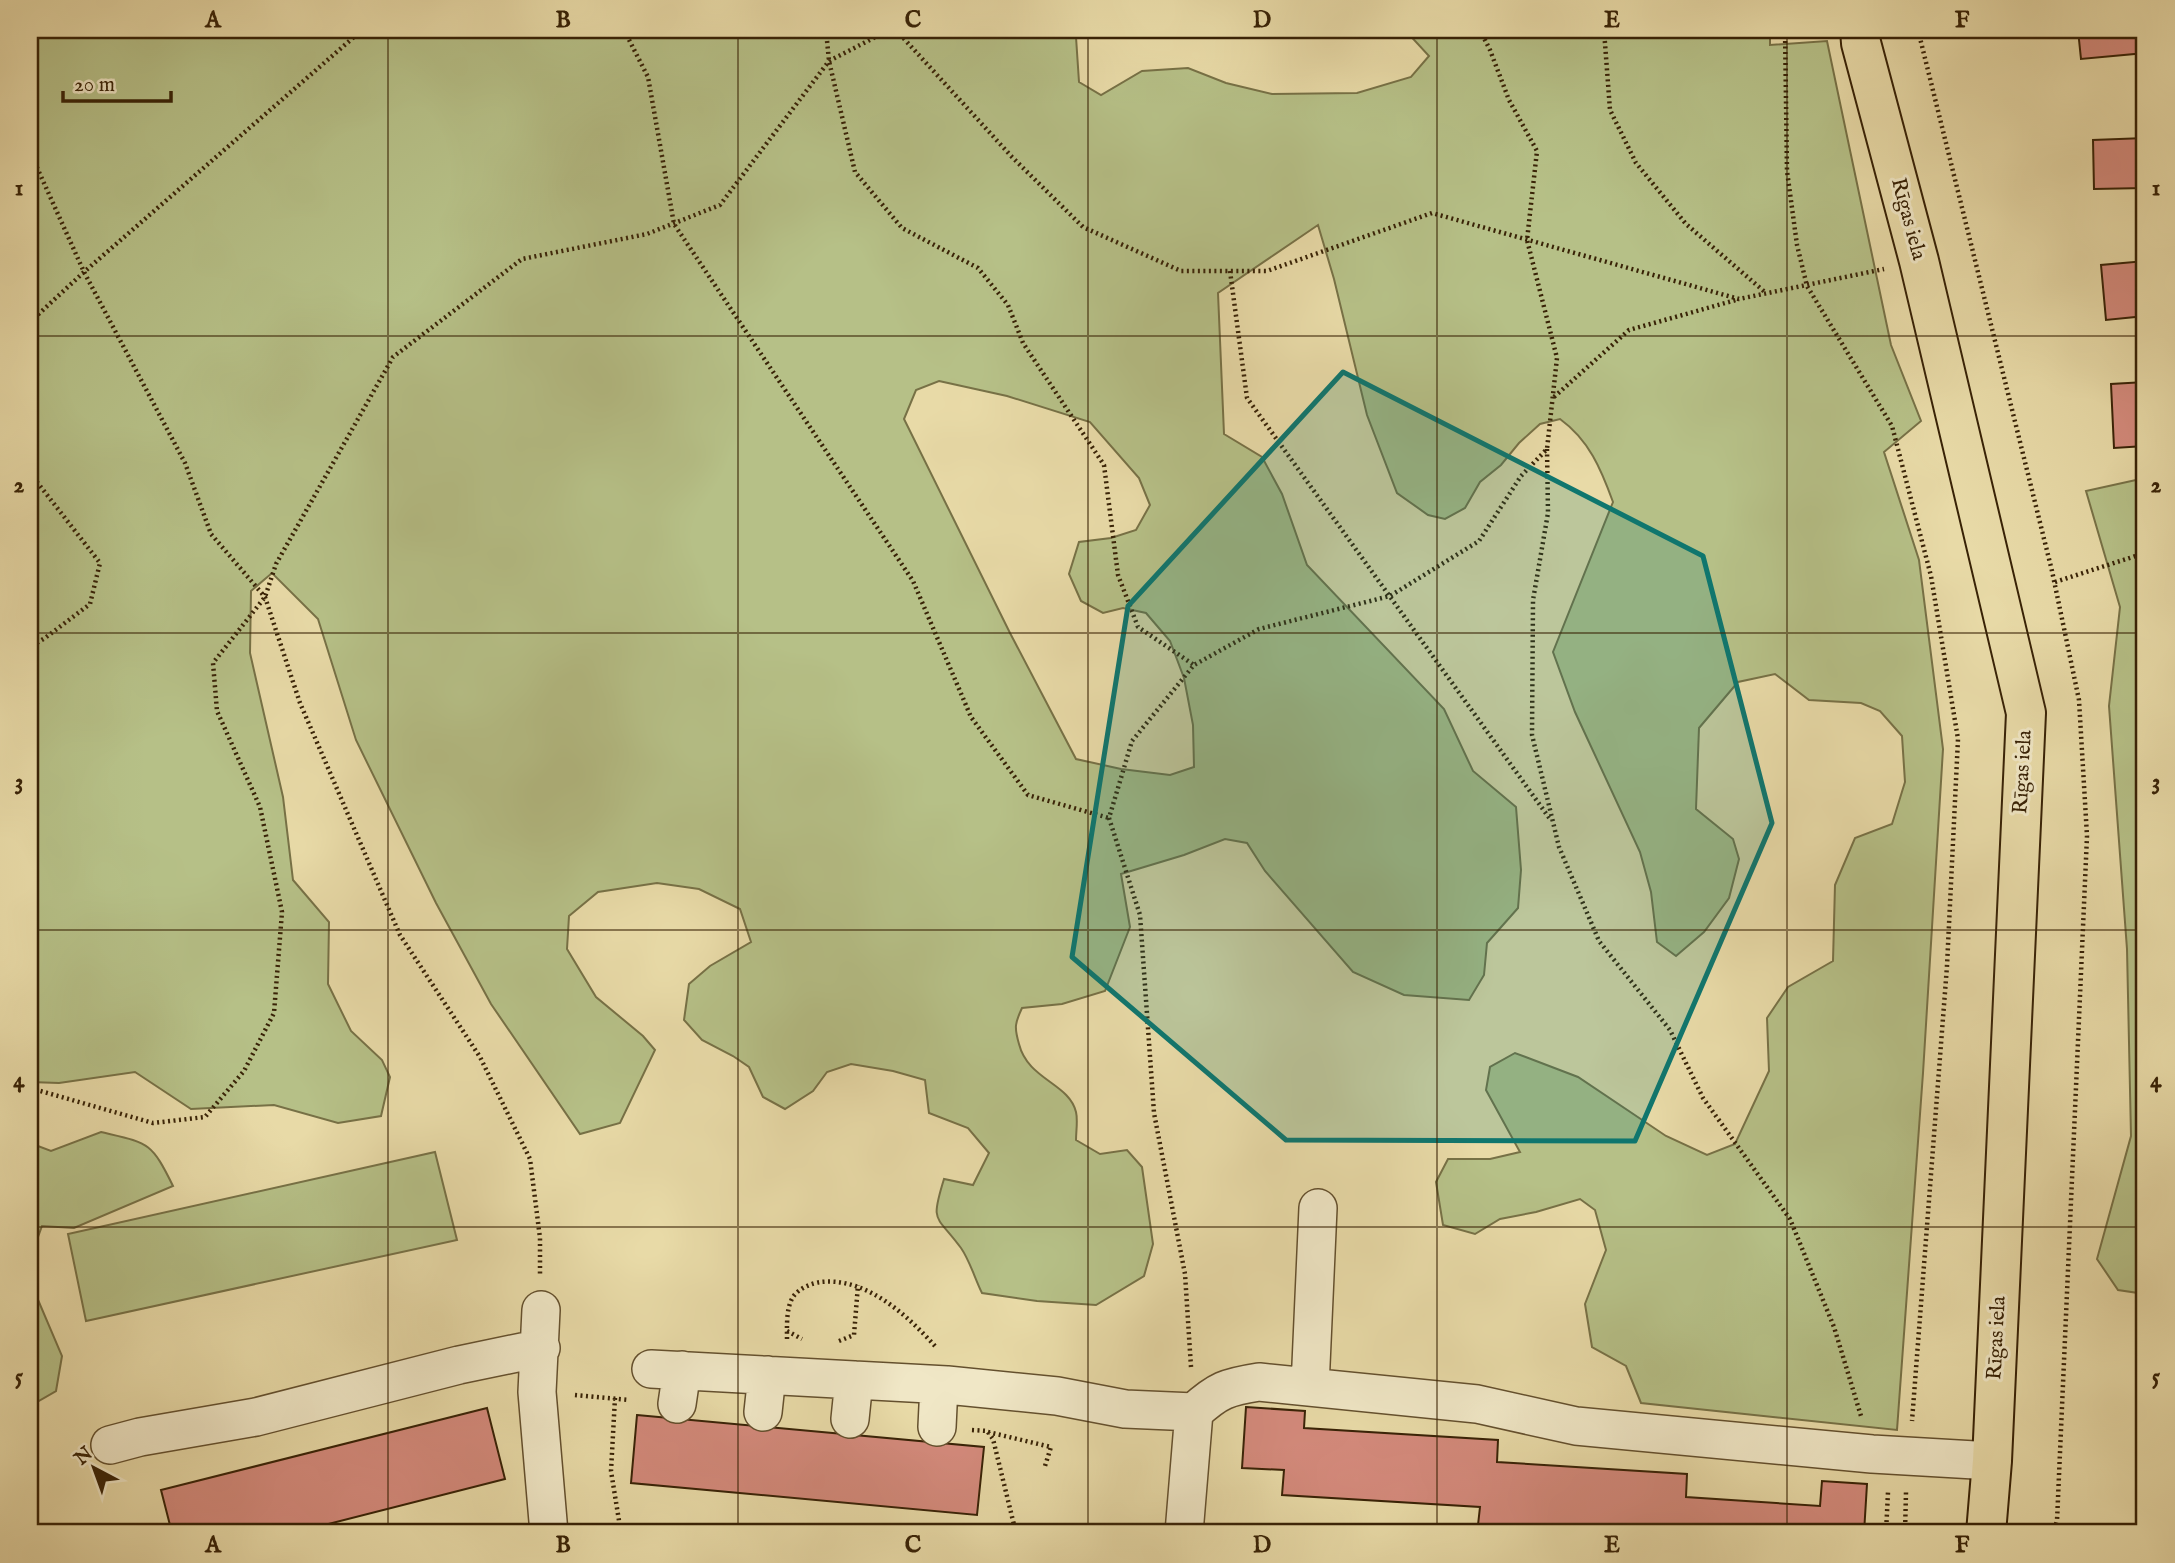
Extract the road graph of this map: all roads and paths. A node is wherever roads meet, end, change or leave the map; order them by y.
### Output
1 (362, 30) edge
2 (624, 30) edge
3 (826, 30) edge
4 (889, 30) edge
5 (896, 30) edge
6 (1480, 30) edge
7 (1604, 30) edge
8 (1785, 30) edge
9 (1860, 30) edge
10 (829, 61) junction
11 (30, 152) edge
12 (674, 223) junction
13 (1527, 240) junction
14 (1919, 261) junction
15 (1230, 271) junction
16 (84, 272) junction
17 (1807, 286) junction
18 (1767, 294) junction
19 (1739, 299) junction
20 (30, 322) edge
21 (1553, 397) junction
22 (1547, 449) junction
23 (30, 473) edge
24 (2145, 553) edge
25 (2055, 582) dead end
26 (1390, 596) junction
27 (265, 597) junction
28 (30, 647) edge
29 (1194, 665) junction
30 (1109, 818) junction
31 (1553, 823) junction
32 (30, 1088) edge
33 (1318, 1208) dead end
34 (858, 1286) junction
35 (541, 1310) joint
36 (787, 1331) junction
37 (804, 1341) dead end
38 (829, 1345) dead end
39 (541, 1348) junction
40 (776, 1376) junction
41 (854, 1380) junction
42 (670, 1381) joint
43 (943, 1385) junction
44 (1310, 1387) junction
45 (537, 1392) junction
46 (615, 1398) junction
47 (763, 1412) dead end
48 (1194, 1412) junction
49 (850, 1419) dead end
50 (937, 1427) joint
51 (987, 1431) junction
52 (110, 1445) dead end
53 (1872, 1454) junction
54 (1909, 1457) junction
55 (1992, 1461) junction
56 (1045, 1466) dead end
57 (549, 1533) edge
58 (621, 1533) edge
59 (1016, 1533) edge
60 (1184, 1533) edge
61 (1905, 1533) edge
62 (1986, 1533) edge

1 - 16 path
2 - 12 path
3 - 10 path
4 - 10 path
5 - 15 path
6 - 13 path
7 - 18 path
8 - 17 path
9 - 14 main road, Rīgas iela
10 - 12 path
10 - 29 path
11 - 16 path
12 - 27 path
12 - 30 path
13 - 15 path
13 - 19 path
13 - 21 path
14 - 17 path
14 - 55 main road, Rīgas iela
15 - 26 path
16 - 20 path
16 - 27 path
17 - 18 path
17 - 54 path
18 - 19 path
19 - 21 path
21 - 22 path
22 - 26 path
22 - 31 path
23 - 28 path
24 - 25 path
26 - 29 path
26 - 31 path
27 - 32 path
27 - 35 path
29 - 30 path
30 - 48 path
31 - 53 path
33 - 44 street
34 - 36 path
34 - 38 path
34 - 43 path
35 - 39 street
36 - 37 path
36 - 40 path
39 - 45 street
39 - 52 street
40 - 41 street
40 - 42 street
40 - 47 street
41 - 43 street
41 - 49 street
42 - 46 path
43 - 48 street
43 - 50 street
44 - 48 street
44 - 53 street
45 - 46 path
45 - 57 street
46 - 58 path
48 - 60 street
50 - 51 path
51 - 56 path
51 - 59 path
53 - 54 street
54 - 55 street
54 - 61 path
55 - 62 main road, Rīgas iela

